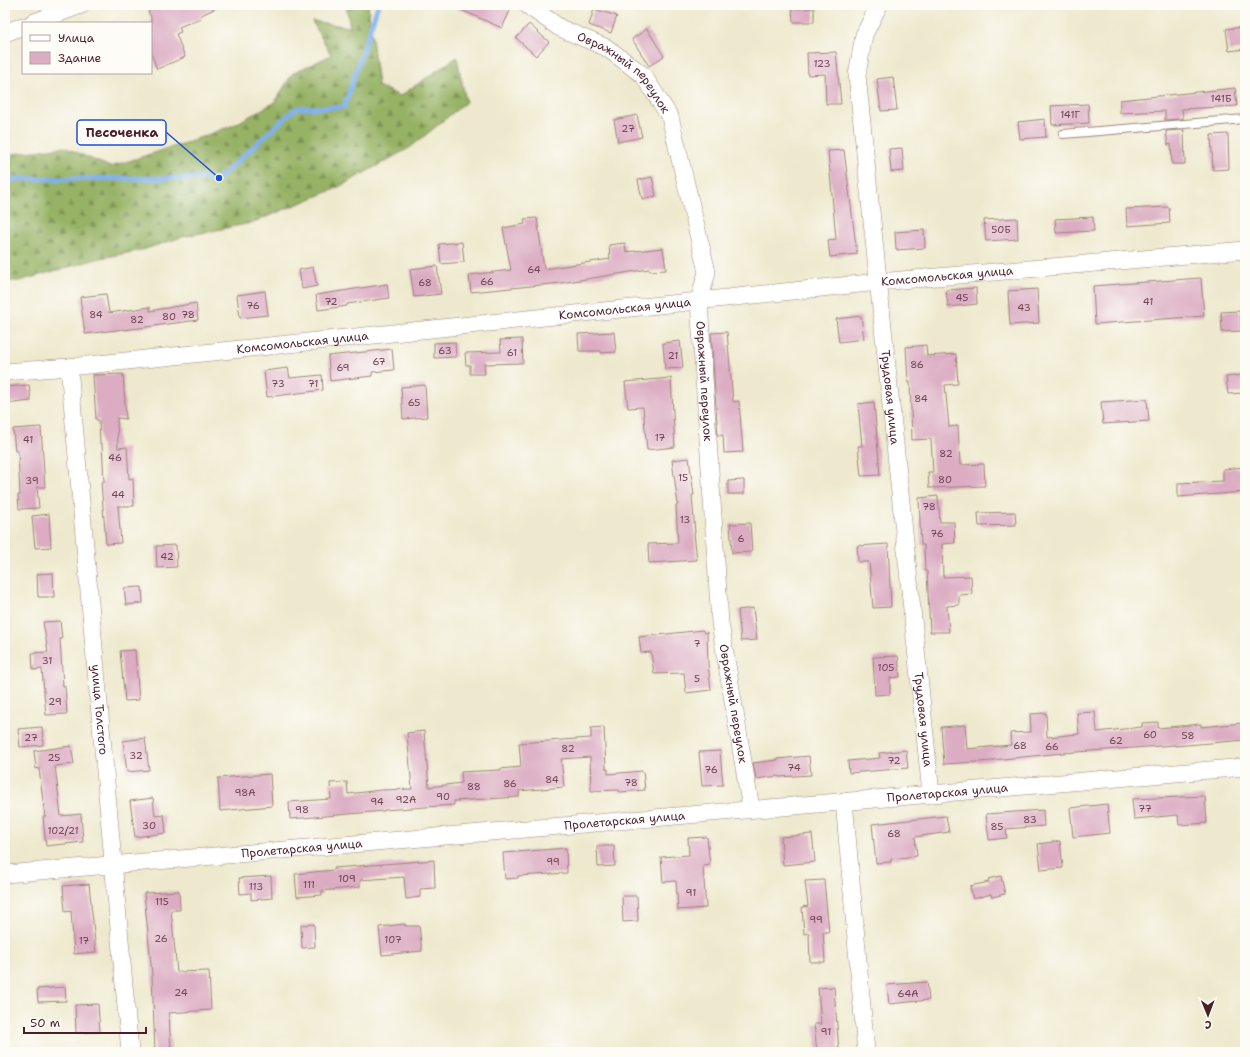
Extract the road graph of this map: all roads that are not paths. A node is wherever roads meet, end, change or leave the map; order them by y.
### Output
1 (82, 5) edge
2 (527, 5) edge
3 (879, 5) edge
4 (35, 22) edge
5 (22, 26) edge
6 (5, 33) edge
7 (1245, 119) edge
8 (1063, 134) dead end
9 (1245, 250) edge
10 (879, 282) junction
11 (699, 301) junction
12 (69, 367) junction
13 (5, 372) edge
14 (1245, 767) edge
15 (931, 794) junction
16 (844, 801) junction
17 (751, 809) junction
18 (113, 864) junction
19 (5, 874) edge
20 (130, 1052) edge
21 (866, 1052) edge

1 - 4 street
2 - 11 street, Овражный переулок
3 - 10 street, Трудовая улица
5 - 6 street
7 - 8 lane
9 - 10 street, Комсомольская улица
10 - 11 street, Комсомольская улица
10 - 15 street, Трудовая улица
11 - 12 street, Комсомольская улица
11 - 17 street, Овражный переулок
12 - 13 street, Комсомольская улица
12 - 18 street, улица Толстого
14 - 15 street, Пролетарская улица
15 - 16 street, Пролетарская улица
16 - 17 street, Пролетарская улица
16 - 21 street
17 - 18 street, Пролетарская улица
18 - 19 street, Пролетарская улица
18 - 20 street, улица Толстого

